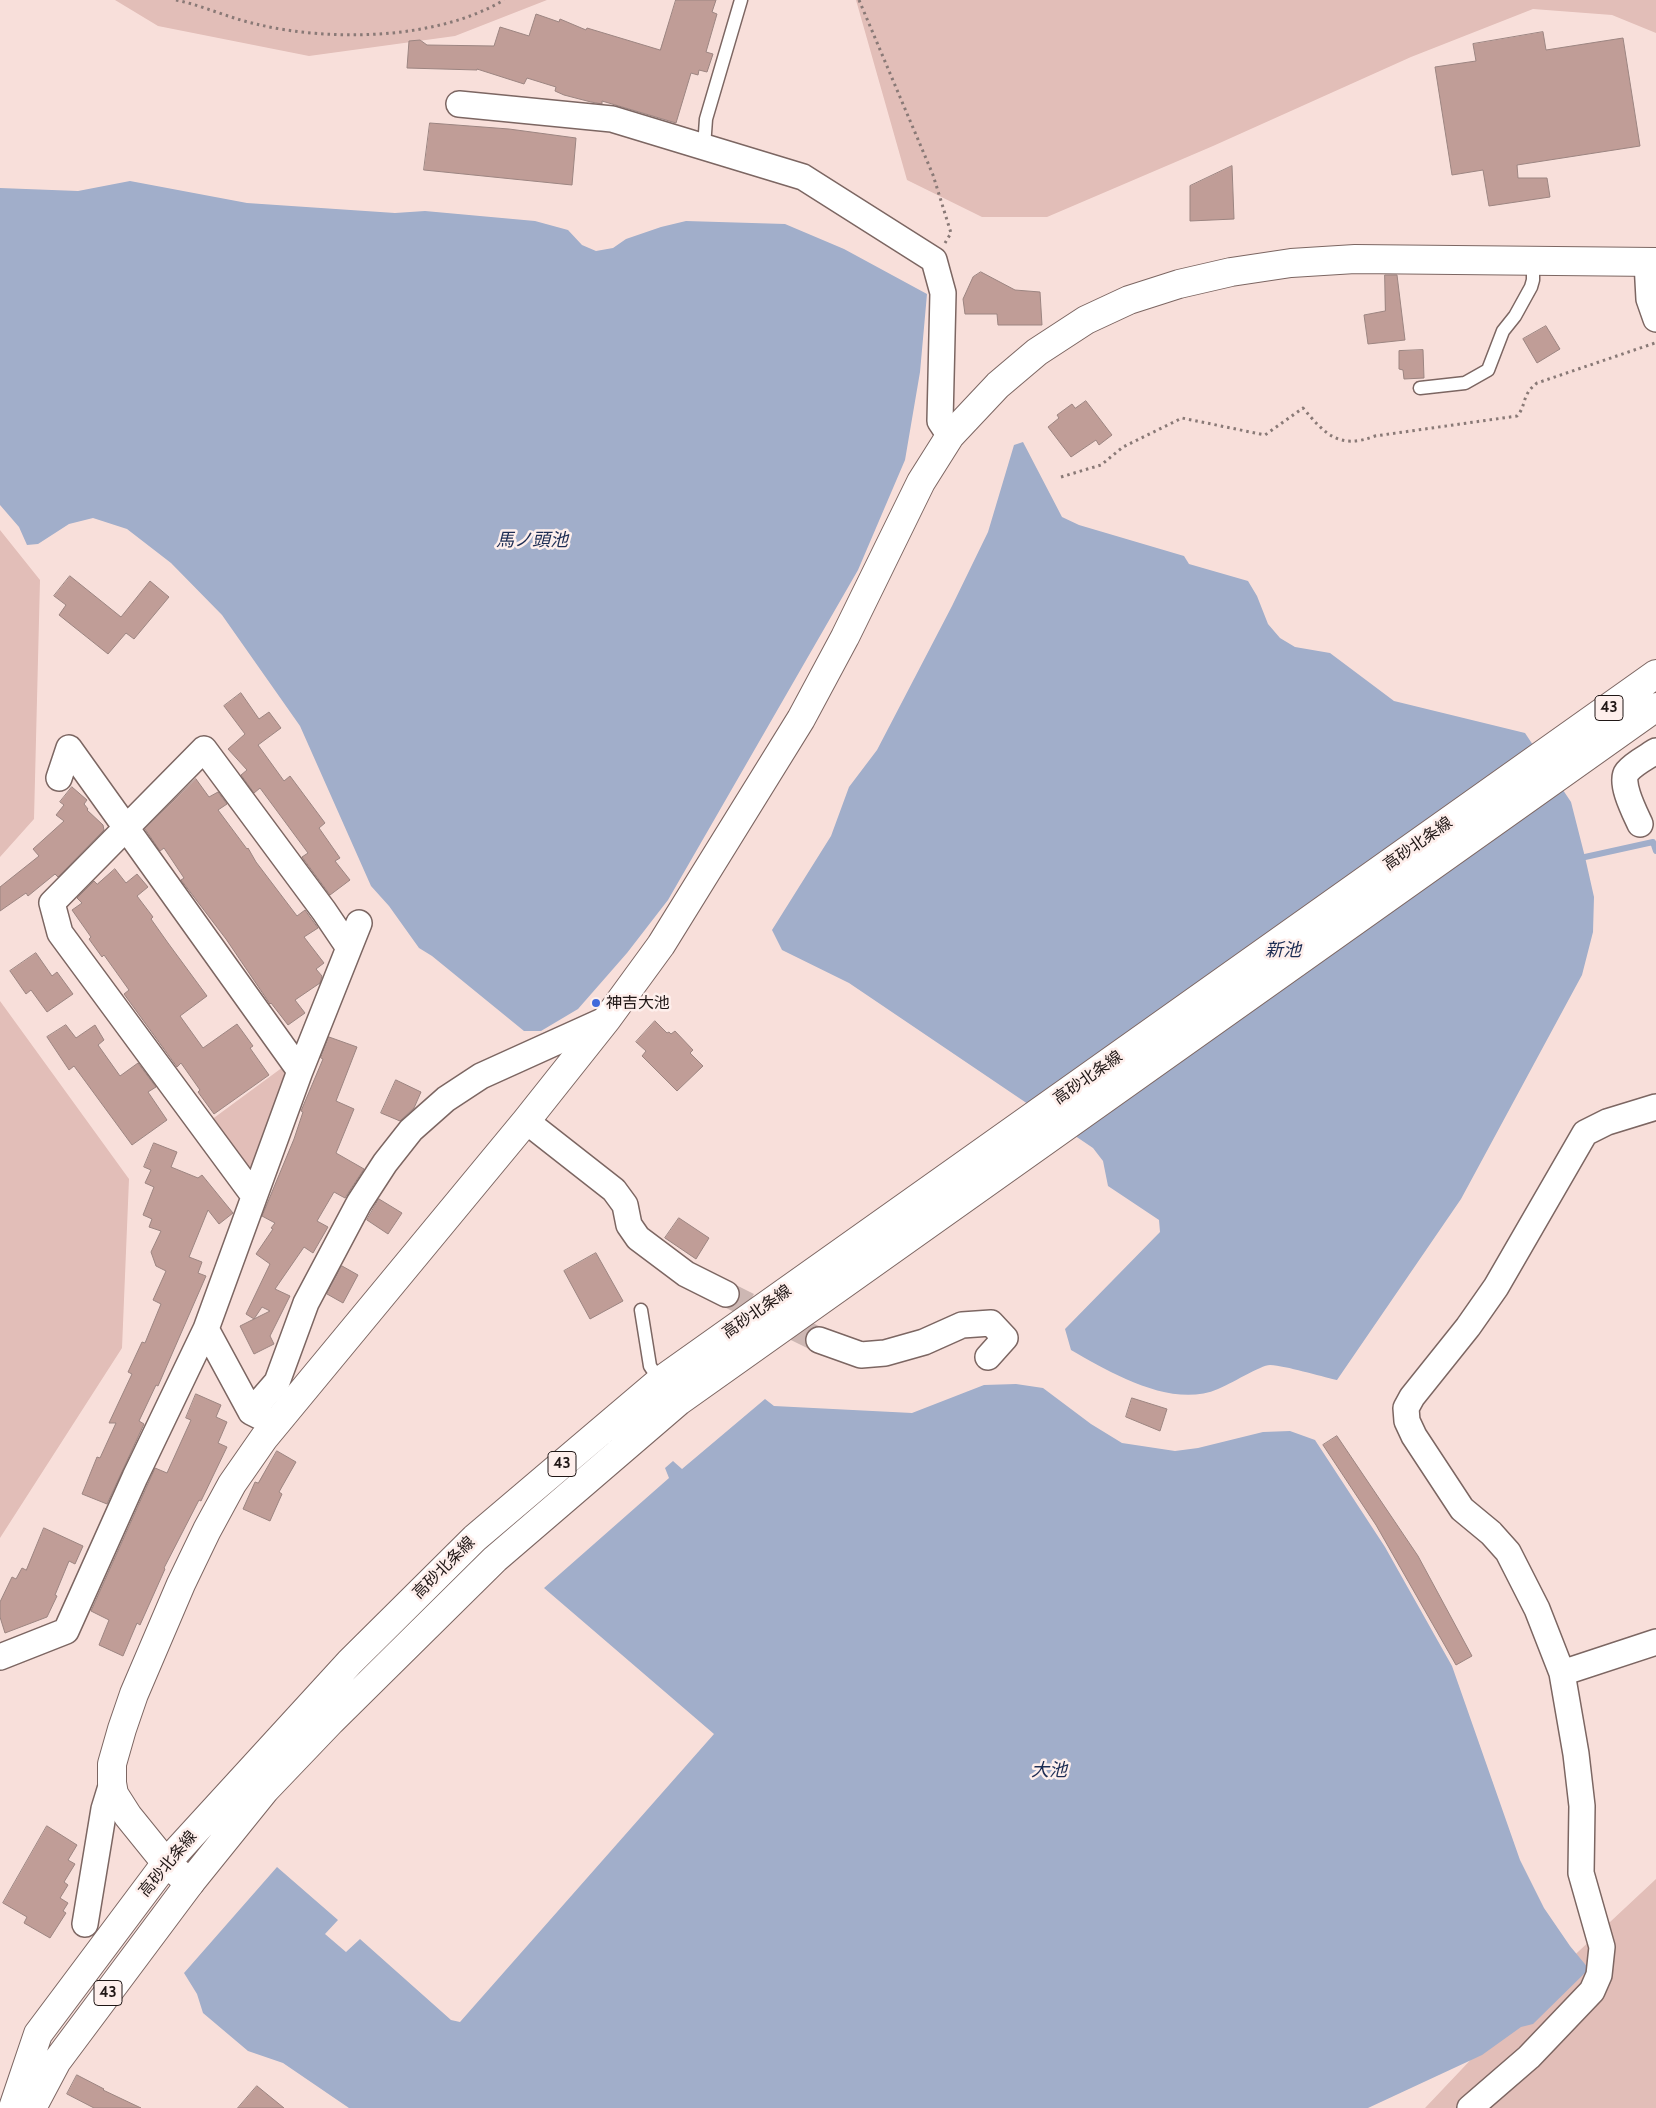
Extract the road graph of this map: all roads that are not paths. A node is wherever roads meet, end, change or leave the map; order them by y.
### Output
1 (741, 0) edge
2 (459, 104) dead end
3 (704, 147) junction
4 (1533, 261) junction
5 (1651, 262) edge
6 (1656, 319) edge
7 (1420, 388) dead end
8 (950, 436) junction
9 (1656, 674) edge
10 (1656, 707) edge
11 (1656, 751) edge
12 (59, 778) dead end
13 (1640, 824) dead end
14 (126, 827) junction
15 (359, 922) dead end
16 (349, 948) junction
17 (607, 1019) junction
18 (300, 1071) junction
19 (1656, 1107) edge
20 (526, 1121) junction
21 (254, 1196) junction
22 (726, 1294) tunnel mouth
23 (641, 1310) dead end
24 (206, 1329) junction
25 (819, 1340) tunnel mouth
26 (988, 1357) dead end
27 (660, 1381) junction
28 (251, 1412) junction
29 (276, 1425) junction
30 (1656, 1642) edge
31 (0, 1657) edge
32 (1562, 1673) junction
33 (112, 1783) junction
34 (166, 1863) junction
35 (190, 1883) junction
36 (85, 1924) dead end
37 (13, 2108) edge
38 (32, 2108) edge
39 (1470, 2108) edge

1 - 3 lane
2 - 3 street
3 - 8 street
4 - 5 main road
4 - 7 lane
4 - 8 main road
5 - 6 street
8 - 17 main road
9 - 27 main road, 高砂北条線 / 43
10 - 35 main road, 高砂北条線 / 43
11 - 13 street
12 - 14 street
14 - 16 street
14 - 18 street
14 - 21 street
15 - 16 street
16 - 18 street
17 - 20 main road
17 - 28 street
18 - 21 street
19 - 32 street
20 - 22 street
20 - 29 main road
21 - 24 street
23 - 27 lane
24 - 28 street
24 - 31 street
25 - 26 street
27 - 34 main road, 高砂北条線 / 43
28 - 29 street
29 - 33 main road
30 - 32 street
32 - 39 street
33 - 34 main road
33 - 36 street
34 - 35 main road
34 - 37 main road, 高砂北条線 / 43
35 - 38 main road, 高砂北条線 / 43

